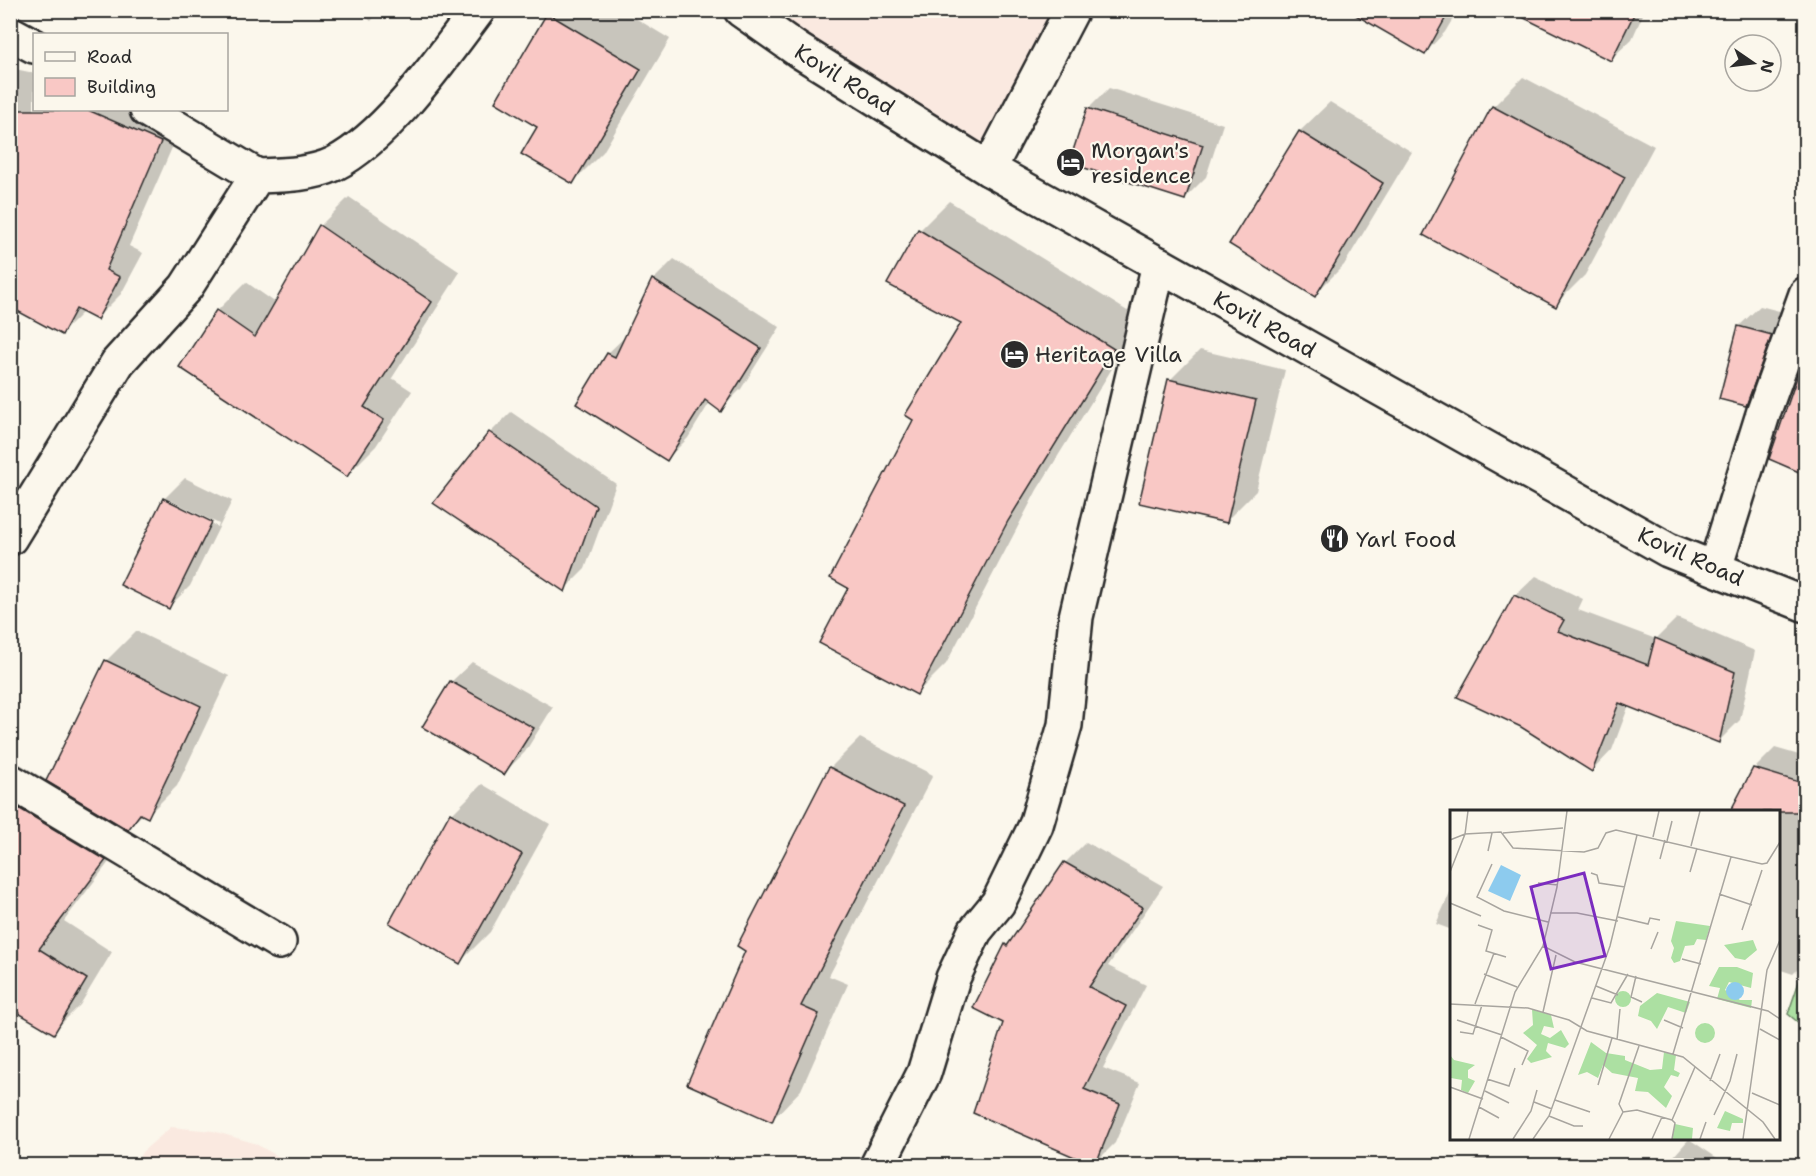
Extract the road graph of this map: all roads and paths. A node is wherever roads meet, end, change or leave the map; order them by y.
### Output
1 (478, 10) edge
2 (741, 10) edge
3 (1072, 10) edge
4 (10, 33) edge
5 (33, 45) edge
6 (149, 111) edge
7 (989, 169) junction
8 (257, 176) junction
9 (1159, 264) junction
10 (1806, 294) edge
11 (11, 535) edge
12 (1715, 568) junction
13 (1806, 605) edge
14 (10, 781) edge
15 (279, 942) dead end
16 (877, 1166) edge

1 - 8 street
2 - 7 street, Kovil Road
3 - 7 street
4 - 5 street
6 - 8 street
7 - 9 street, Kovil Road
8 - 11 street
9 - 12 street, Kovil Road
9 - 16 street
10 - 12 street
12 - 13 street, Kovil Road
14 - 15 street

